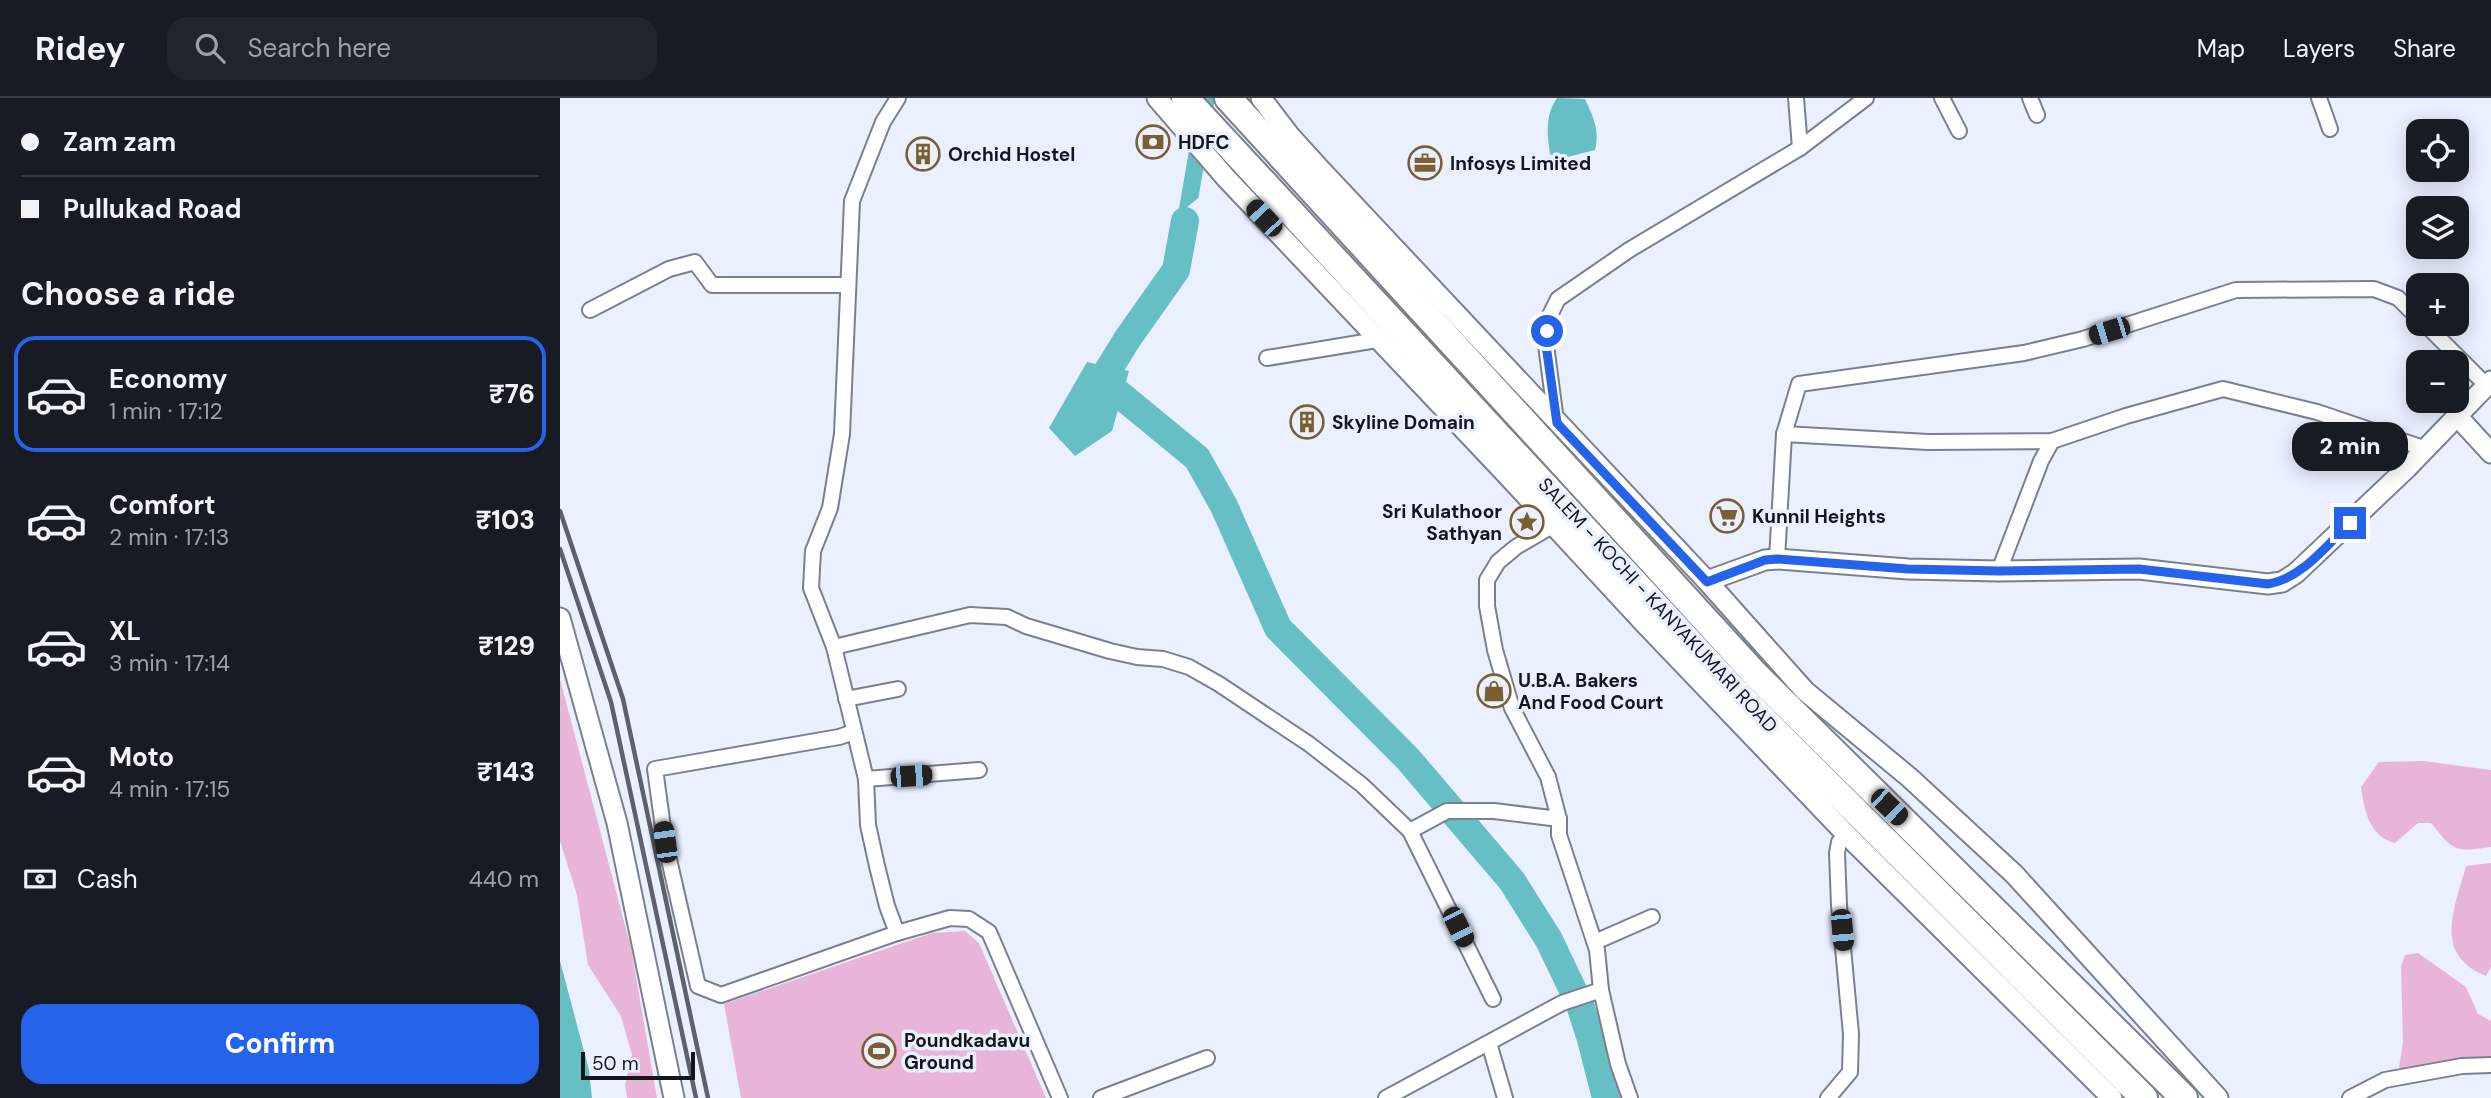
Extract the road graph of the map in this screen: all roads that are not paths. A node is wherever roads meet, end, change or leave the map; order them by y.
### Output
1 (898, 98) edge
2 (1157, 98) edge
3 (1228, 98) edge
4 (1261, 98) edge
5 (1796, 98) edge
6 (1866, 98) edge
7 (1942, 98) edge
8 (2030, 98) edge
9 (2319, 98) edge
10 (1185, 109) edge
11 (2037, 115) dead end
12 (2330, 129) dead end
13 (1959, 131) dead end
14 (1800, 148) junction
15 (1232, 166) junction
16 (848, 285) junction
17 (2406, 306) edge
18 (590, 310) dead end
19 (2438, 336) edge
20 (1377, 340) junction
21 (1267, 358) dead end
22 (2489, 383) edge
23 (2458, 417) junction
24 (1548, 431) junction
25 (1784, 434) junction
26 (2052, 441) junction
27 (2426, 449) junction
28 (2491, 453) edge
29 (1514, 467) junction
30 (1552, 526) junction
31 (1777, 559) junction
32 (1999, 571) junction
33 (1707, 582) junction
34 (560, 618) edge
35 (834, 647) junction
36 (898, 688) dead end
37 (846, 699) junction
38 (854, 732) junction
39 (979, 771) dead end
40 (866, 779) junction
41 (1559, 819) junction
42 (1410, 831) junction
43 (1846, 834) junction
44 (1652, 917) dead end
45 (897, 933) junction
46 (1595, 942) junction
47 (1595, 991) junction
48 (1493, 999) dead end
49 (1489, 1043) junction
50 (1207, 1058) dead end
51 (2491, 1065) edge
52 (674, 1098) edge
53 (1060, 1098) edge
54 (1101, 1098) edge
55 (1385, 1098) edge
56 (1505, 1098) edge
57 (1630, 1098) edge
58 (1828, 1098) edge
59 (2112, 1098) edge
60 (2144, 1098) edge
61 (2184, 1098) edge
62 (2218, 1098) edge
63 (2350, 1098) edge

1 - 16 street
2 - 10 street
3 - 24 highway, SALEM - KOCHI - KANYAKUMARI ROAD
4 - 24 street
5 - 14 street
6 - 14 street
7 - 13 street
8 - 11 street
9 - 12 street
10 - 15 highway, SALEM - KOCHI - KANYAKUMARI ROAD
14 - 24 street
15 - 20 street
15 - 29 highway, SALEM - KOCHI - KANYAKUMARI ROAD
16 - 18 street
16 - 35 street
17 - 25 street
19 - 22 street
20 - 21 street
20 - 29 street
22 - 23 street
23 - 27 street
23 - 28 street
24 - 29 street
24 - 33 street
24 - 61 highway, SALEM - KOCHI - KANYAKUMARI ROAD
25 - 26 street
25 - 31 street
26 - 27 street
26 - 32 street
27 - 32 street
29 - 30 street
29 - 60 highway, SALEM - KOCHI - KANYAKUMARI ROAD
30 - 41 street
30 - 43 street
31 - 32 street
31 - 33 street
33 - 62 street
34 - 52 street
35 - 37 street
35 - 42 street
36 - 37 street
37 - 38 street
38 - 40 street
38 - 45 street
39 - 40 street
40 - 45 street
41 - 42 street
41 - 46 street
42 - 48 street
43 - 58 street
43 - 59 street
44 - 46 street
45 - 53 street
46 - 47 street
47 - 49 street
47 - 57 street
49 - 55 street
49 - 56 street
50 - 54 street
51 - 63 street

